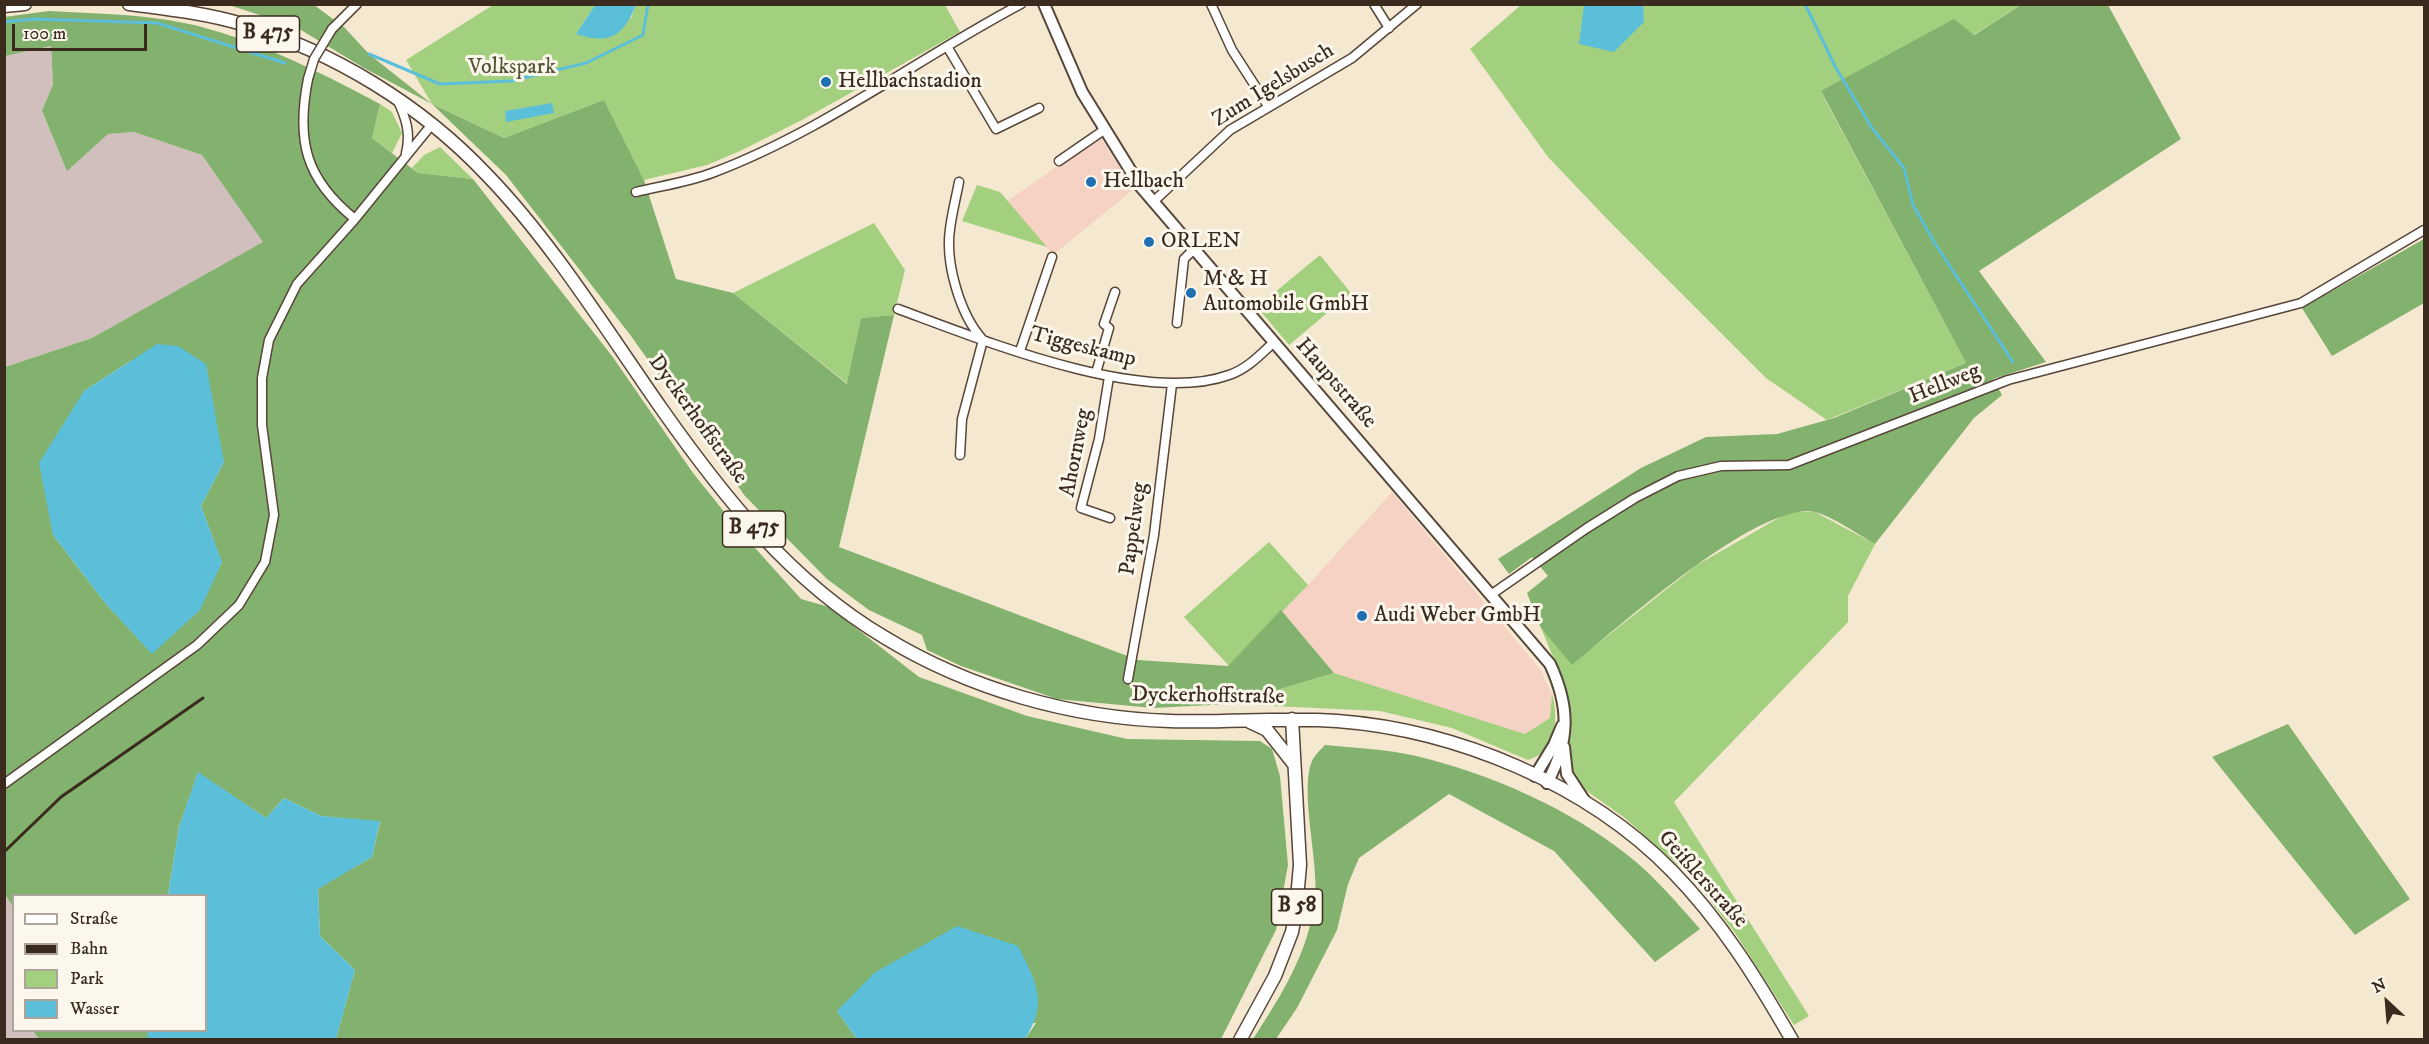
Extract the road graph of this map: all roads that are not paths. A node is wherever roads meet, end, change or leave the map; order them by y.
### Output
1 (25, 4) edge
2 (129, 4) edge
3 (357, 4) edge
4 (1021, 4) edge
5 (1044, 4) edge
6 (1211, 4) edge
7 (1374, 4) edge
8 (1417, 4) edge
9 (4, 6) edge
10 (1389, 28) junction
11 (948, 48) junction
12 (396, 98) junction
13 (1268, 106) junction
14 (1039, 108) dead end
15 (433, 123) junction
16 (1104, 130) junction
17 (406, 156) junction
18 (1059, 161) dead end
19 (959, 182) dead end
20 (636, 192) dead end
21 (1153, 201) junction
22 (355, 219) junction
23 (2424, 230) edge
24 (1193, 250) junction
25 (1052, 257) dead end
26 (1115, 292) dead end
27 (898, 309) dead end
28 (1177, 323) dead end
29 (982, 340) junction
30 (1273, 343) junction
31 (1020, 351) junction
32 (1096, 373) junction
33 (1109, 377) junction
34 (1172, 384) junction
35 (960, 454) dead end
36 (1110, 518) dead end
37 (1492, 594) junction
38 (1128, 679) dead end
39 (1292, 719) junction
40 (1244, 720) junction
41 (1564, 720) junction
42 (1564, 744) junction
43 (1293, 764) junction
44 (1535, 776) junction
45 (1547, 783) junction
46 (4, 784) edge
47 (1587, 805) junction
48 (1240, 1040) edge
49 (1792, 1040) edge

1 - 9 main road
2 - 12 main road, Dyckerhoffstraße / B 475
3 - 22 street, bridge
4 - 11 street
5 - 16 street, Hauptstraße
6 - 13 street
7 - 10 street
8 - 10 street, Zum Igelsbusch
10 - 13 street, Zum Igelsbusch
11 - 14 street
11 - 20 street
12 - 15 main road, Dyckerhoffstraße / B 475
12 - 17 street
13 - 21 street, Zum Igelsbusch
15 - 17 street
15 - 40 main road, Dyckerhoffstraße / B 475
16 - 18 street
16 - 21 street, Hauptstraße
17 - 22 street
19 - 29 street
21 - 24 street, Hauptstraße
22 - 46 street
23 - 37 street, Hellweg
24 - 28 street
24 - 30 street, Hauptstraße
25 - 31 street
26 - 32 street
27 - 29 street, Tiggeskamp
29 - 31 street, Tiggeskamp
29 - 35 street
30 - 34 street, Tiggeskamp
30 - 37 street, Hauptstraße
31 - 32 street, Tiggeskamp
32 - 33 street, Tiggeskamp
33 - 34 street, Tiggeskamp
33 - 36 street, Ahornweg
34 - 38 street, Pappelweg
37 - 41 street, Hauptstraße
39 - 40 main road, Dyckerhoffstraße / B 475
39 - 43 main road, B 58
39 - 44 main road, Dyckerhoffstraße
40 - 43 main road
41 - 42 street, Hauptstraße
41 - 44 street, Hauptstraße
42 - 45 street, Hauptstraße
42 - 47 street
43 - 48 main road, B 58
44 - 45 main road, Dyckerhoffstraße
45 - 47 main road, Geißlerstraße
47 - 49 main road, Geißlerstraße

